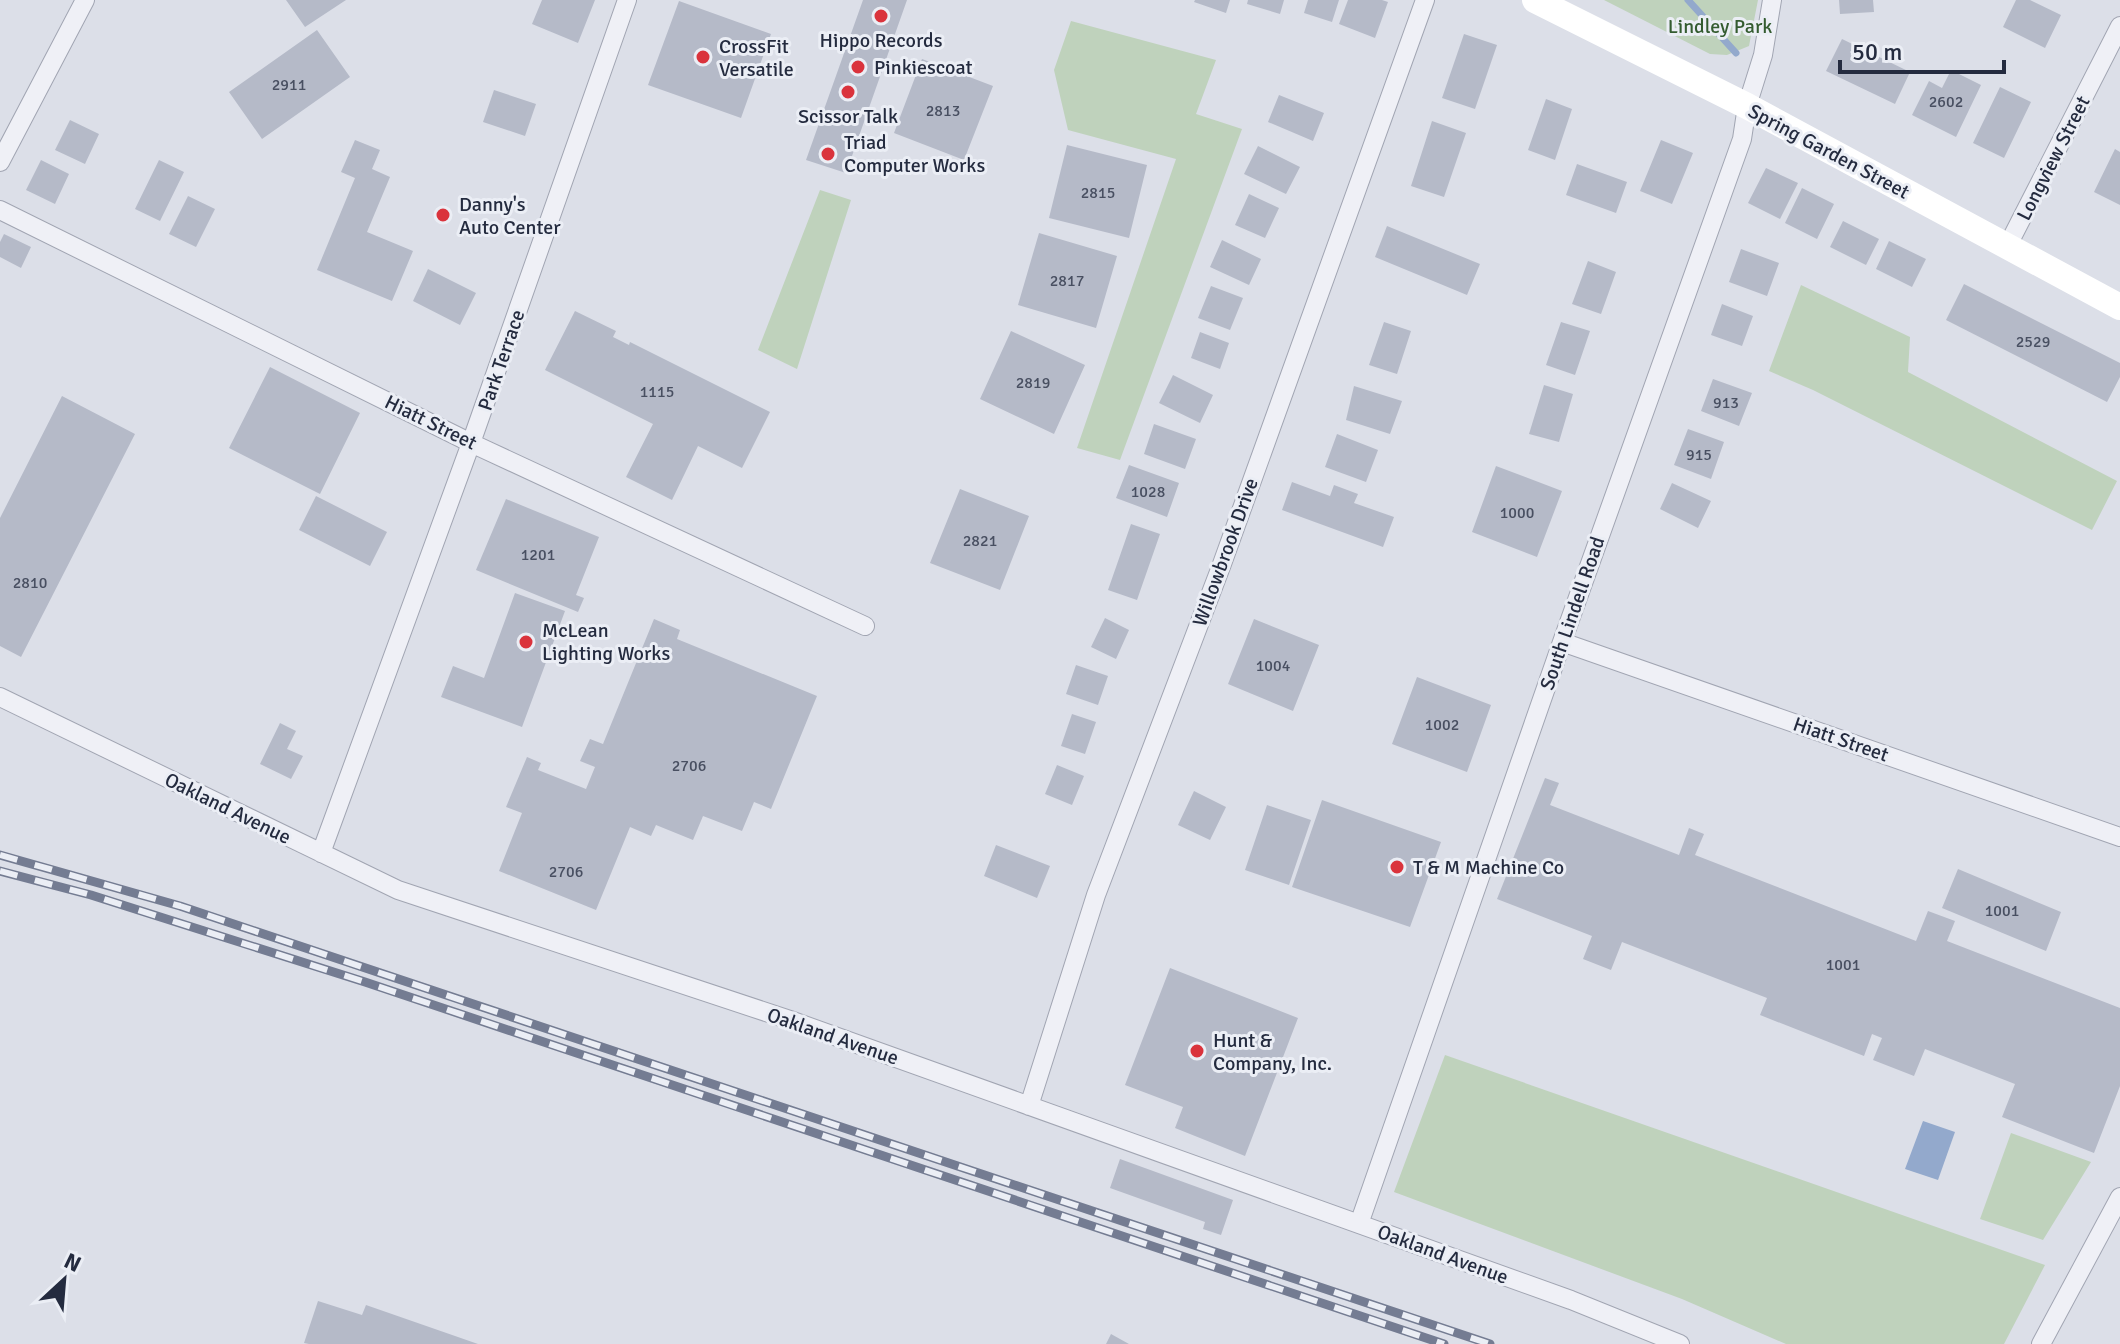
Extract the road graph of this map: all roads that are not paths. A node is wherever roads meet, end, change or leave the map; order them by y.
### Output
1 (85, 0) edge
2 (627, 0) edge
3 (1425, 0) edge
4 (1535, 0) edge
5 (1772, 0) edge
6 (2120, 26) edge
7 (1747, 106) junction
8 (0, 162) edge
9 (0, 210) edge
10 (2007, 247) junction
11 (2120, 307) edge
12 (471, 443) junction
13 (865, 626) dead end
14 (1562, 642) junction
15 (0, 697) edge
16 (2120, 837) edge
17 (321, 853) junction
18 (1029, 1106) junction
19 (2120, 1197) edge
20 (1359, 1224) junction
21 (1680, 1344) edge
22 (2041, 1344) edge

1 - 8 street
2 - 12 street, Park Terrace
3 - 18 street, Willowbrook Drive
4 - 7 main road, Spring Garden Street
5 - 7 street, South Lindell Road
6 - 10 street, Longview Street
7 - 10 main road, Spring Garden Street
7 - 14 street, South Lindell Road
9 - 12 street, Hiatt Street
10 - 11 main road, Spring Garden Street
12 - 13 street, Hiatt Street
12 - 17 street, Park Terrace
14 - 16 street, Hiatt Street
14 - 20 street, South Lindell Road
15 - 17 street, Oakland Avenue
17 - 18 street, Oakland Avenue
18 - 20 street, Oakland Avenue
19 - 22 street
20 - 21 street, Oakland Avenue

